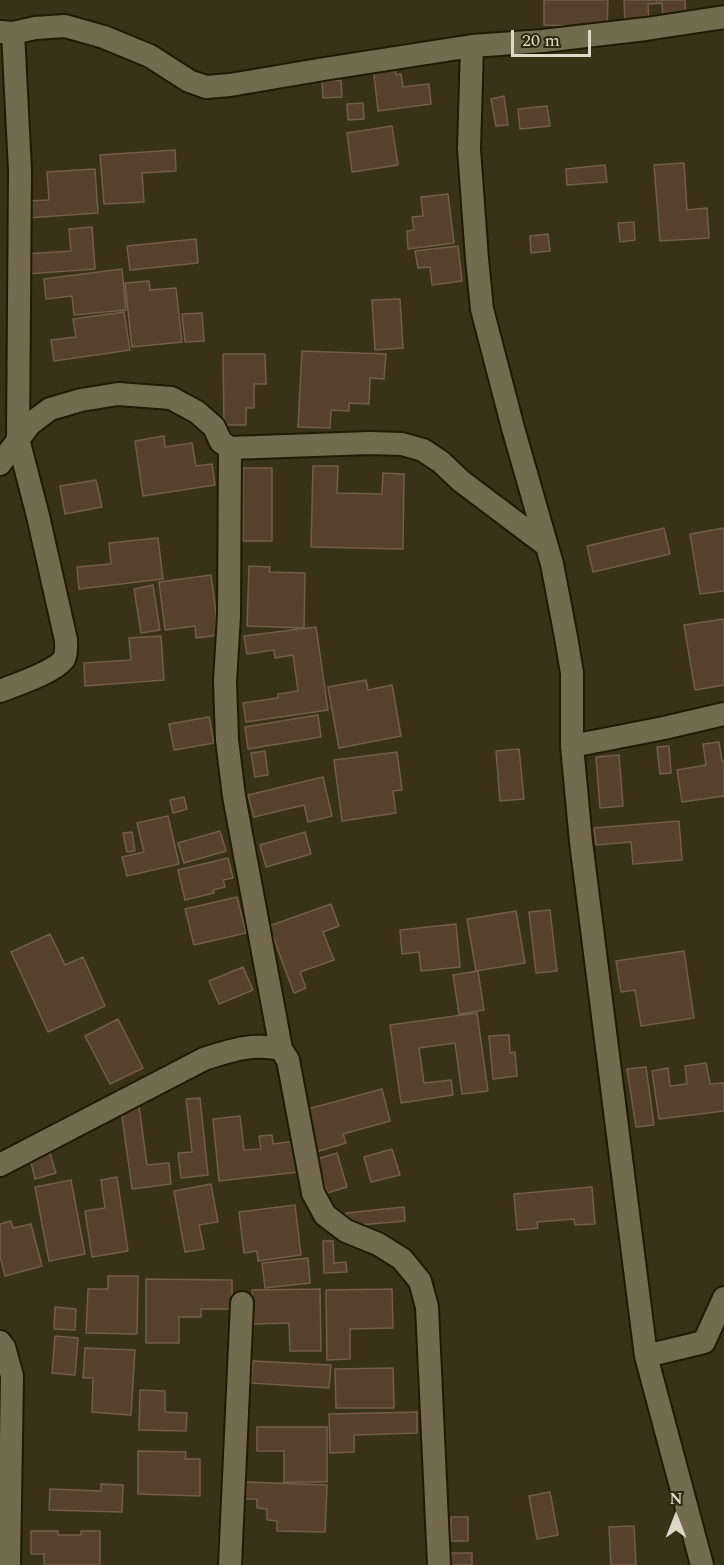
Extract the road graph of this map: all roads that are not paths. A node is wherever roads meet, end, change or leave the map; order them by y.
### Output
1 (724, 17) edge
2 (6, 33) edge
3 (472, 46) junction
4 (18, 440) junction
5 (230, 448) junction
6 (0, 464) edge
7 (546, 545) junction
8 (0, 691) edge
9 (724, 714) edge
10 (572, 746) junction
11 (281, 1049) junction
12 (0, 1166) edge
13 (724, 1299) edge
14 (242, 1303) dead end
15 (714, 1341) edge
16 (0, 1342) edge
17 (646, 1356) junction
18 (9, 1565) edge
19 (230, 1565) edge
20 (439, 1565) edge
21 (702, 1565) edge

1 - 3 street
2 - 3 street
2 - 4 street
3 - 7 street
4 - 5 street
4 - 6 street
4 - 8 street
5 - 7 street
5 - 11 street
7 - 10 street
9 - 10 street
10 - 17 street
11 - 12 street
11 - 20 street
13 - 15 street
14 - 19 street
15 - 17 street
16 - 18 street
17 - 21 street

